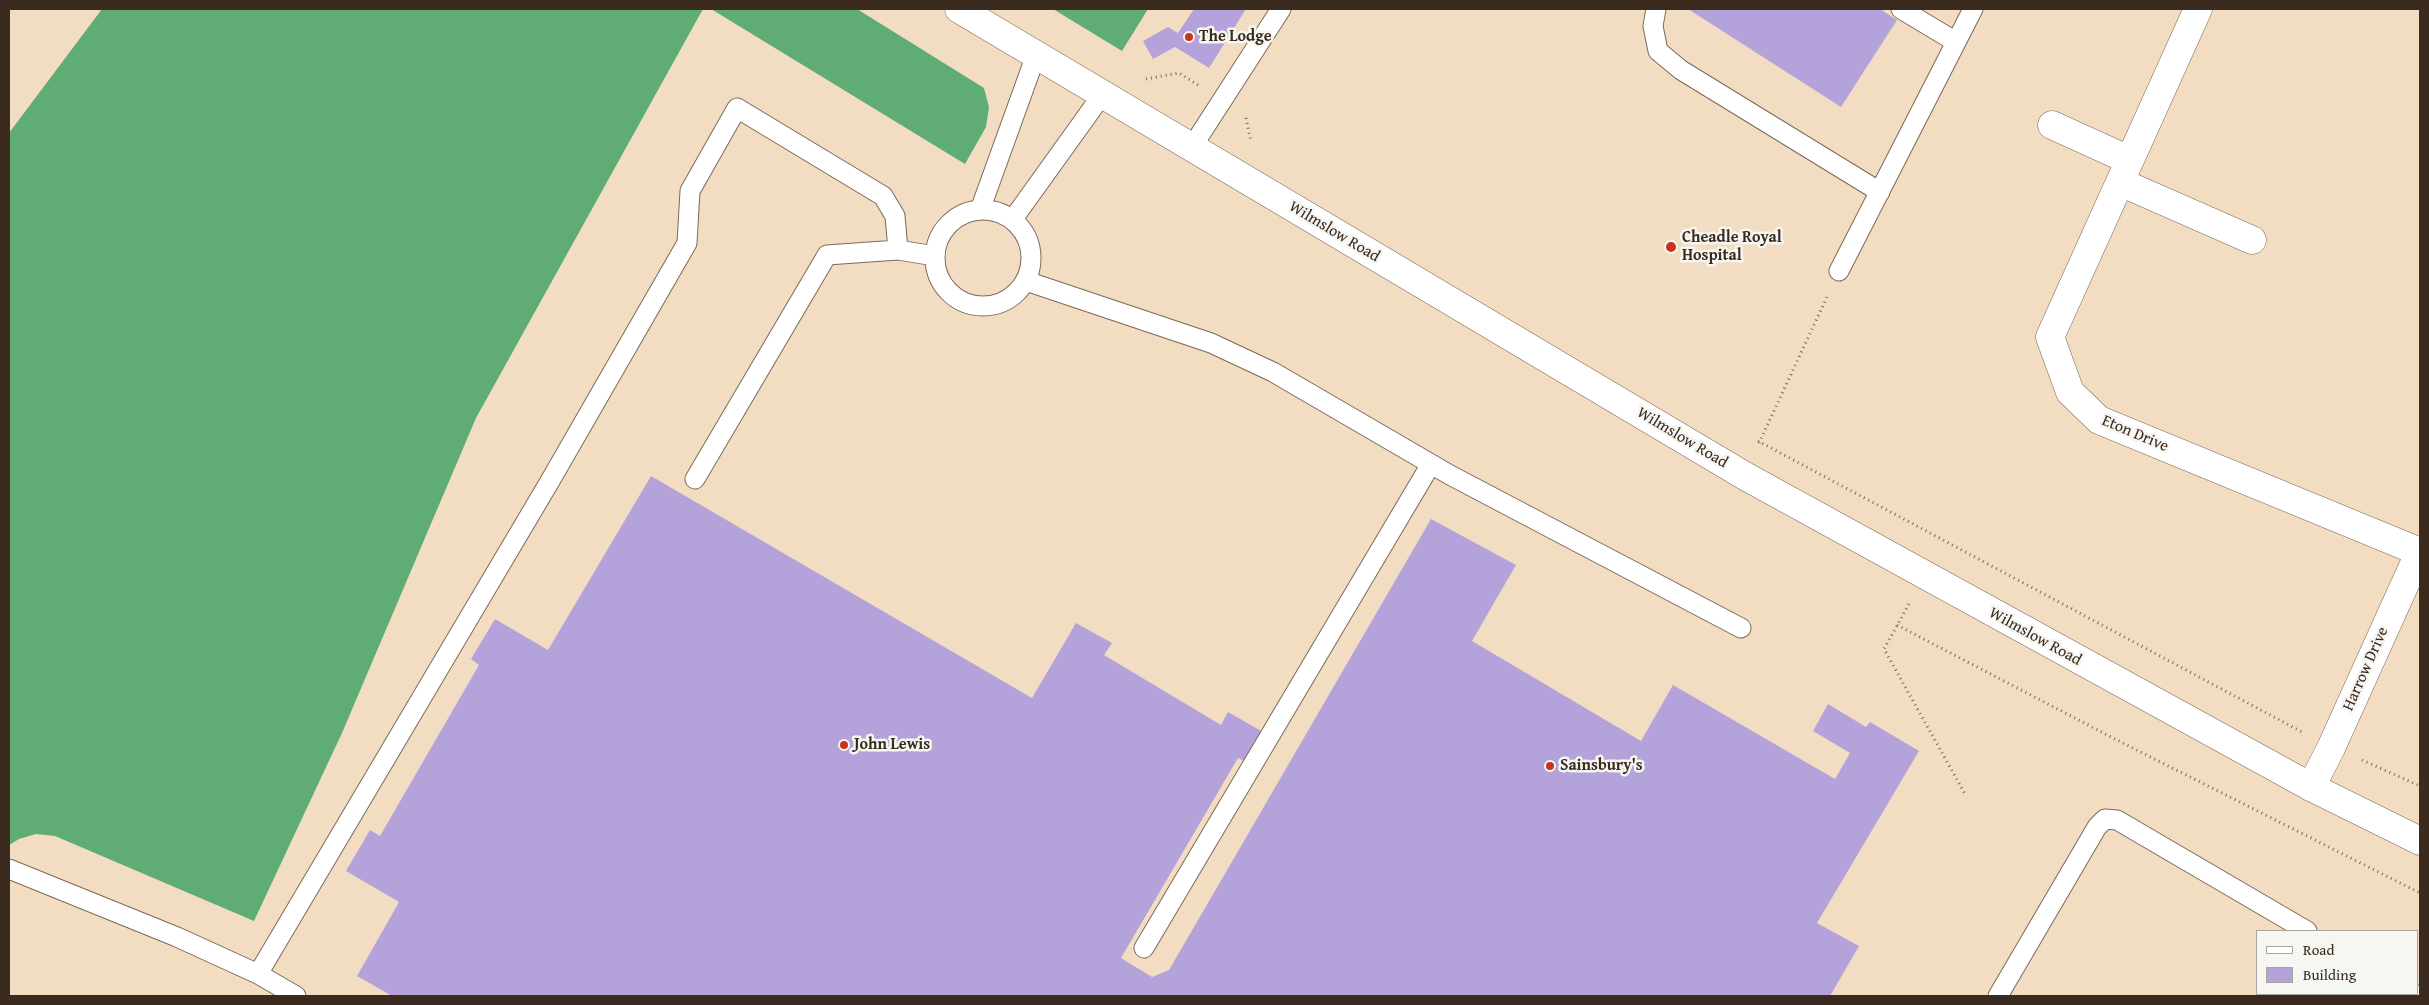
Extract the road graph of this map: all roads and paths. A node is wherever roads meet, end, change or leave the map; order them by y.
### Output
1 (959, 9) edge
2 (1281, 9) edge
3 (1656, 9) edge
4 (1901, 9) edge
5 (1973, 9) edge
6 (2198, 9) edge
7 (1956, 42) junction
8 (1036, 55) junction
9 (1143, 80) dead end
10 (1102, 95) junction
11 (1221, 100) junction
12 (2052, 125) dead end
13 (1192, 147) junction
14 (1253, 149) dead end
15 (2125, 171) junction
16 (1880, 192) junction
17 (980, 210) junction
18 (1013, 219) junction
19 (2252, 240) dead end
20 (898, 250) junction
21 (935, 256) junction
22 (1839, 271) joint
23 (1026, 281) junction
24 (1751, 436) dead end
25 (1759, 442) junction
26 (1431, 464) junction
27 (1745, 476) junction
28 (696, 479) dead end
29 (2420, 551) edge
30 (1741, 628) dead end
31 (2331, 748) junction
32 (2420, 786) edge
33 (2311, 787) junction
34 (1965, 794) dead end
35 (2420, 841) edge
36 (9, 870) edge
37 (2420, 893) edge
38 (2305, 930) edge
39 (1144, 948) dead end
40 (258, 974) junction
41 (296, 996) edge
42 (1998, 996) edge

1 - 8 main road, Wilmslow Road
2 - 11 lane
3 - 16 lane
4 - 7 lane
5 - 7 lane
6 - 15 main road, Eton Drive
7 - 16 lane
8 - 10 main road, Wilmslow Road
8 - 17 lane
9 - 11 path
10 - 13 main road, Wilmslow Road
10 - 18 lane
11 - 13 lane
11 - 14 path
12 - 15 main road
13 - 27 main road, Wilmslow Road
15 - 19 main road
15 - 29 main road, Eton Drive
16 - 22 lane
17 - 18 lane
17 - 21 lane
18 - 23 lane
20 - 21 lane
20 - 28 lane
20 - 40 lane
21 - 23 lane
22 - 25 path
23 - 26 lane
24 - 25 path
25 - 27 path
25 - 31 path
26 - 30 lane
26 - 39 lane
27 - 33 main road, Wilmslow Road
29 - 31 main road, Harrow Drive
31 - 32 path
31 - 33 main road, Harrow Drive
33 - 35 main road, Wilmslow Road
34 - 37 path
36 - 40 lane
38 - 42 lane
40 - 41 lane

